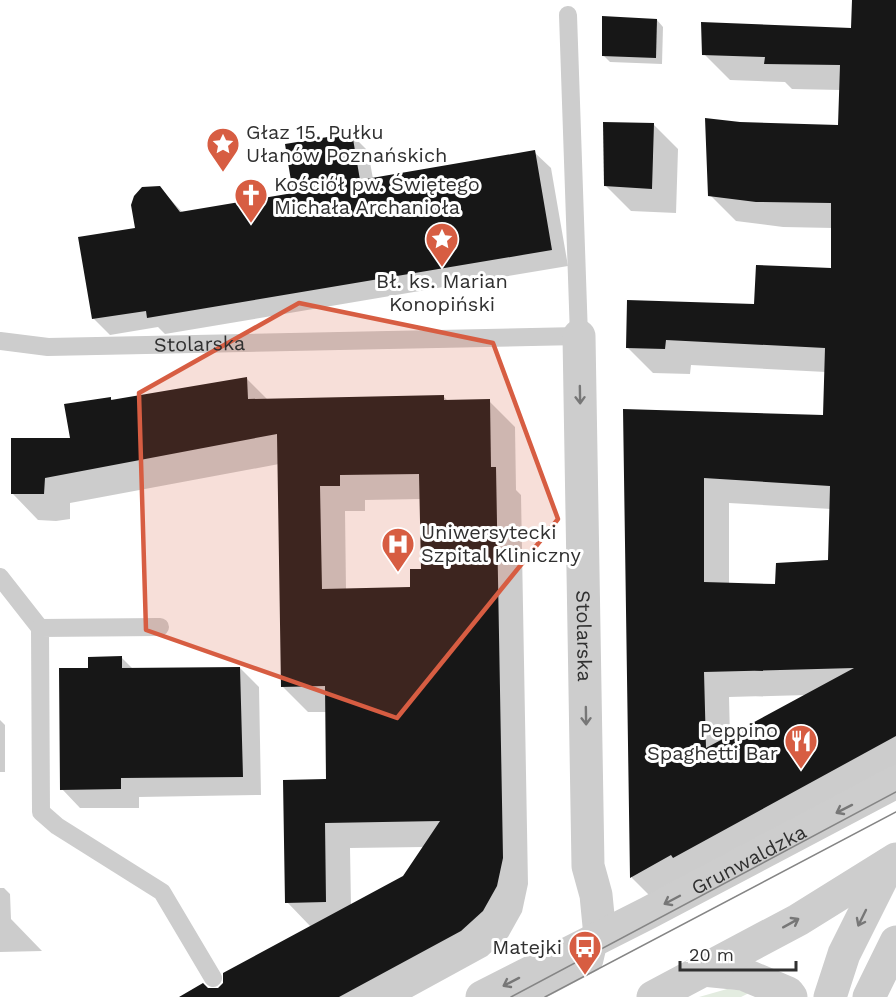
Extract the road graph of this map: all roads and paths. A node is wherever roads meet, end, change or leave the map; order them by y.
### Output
1 (568, 15) dead end
2 (579, 336) junction
3 (0, 341) edge
4 (0, 577) edge
5 (160, 627) dead end
6 (40, 628) junction
7 (896, 782) edge
8 (893, 859) edge
9 (600, 936) junction
10 (896, 942) edge
11 (703, 970) junction
12 (213, 978) dead end
13 (482, 997) edge
14 (528, 997) edge
15 (653, 997) edge
16 (790, 997) edge
17 (830, 997) edge
18 (869, 997) edge

1 - 2 lane, Stolarska
2 - 3 lane, Stolarska
2 -> 9 street, Stolarska
4 - 6 lane
5 - 6 lane
6 - 12 lane
7 -> 9 street, Grunwaldzka
11 -> 8 street
8 -> 17 street
9 -> 13 street, Grunwaldzka
9 - 14 lane
10 - 18 street
11 - 15 street
11 - 16 street

